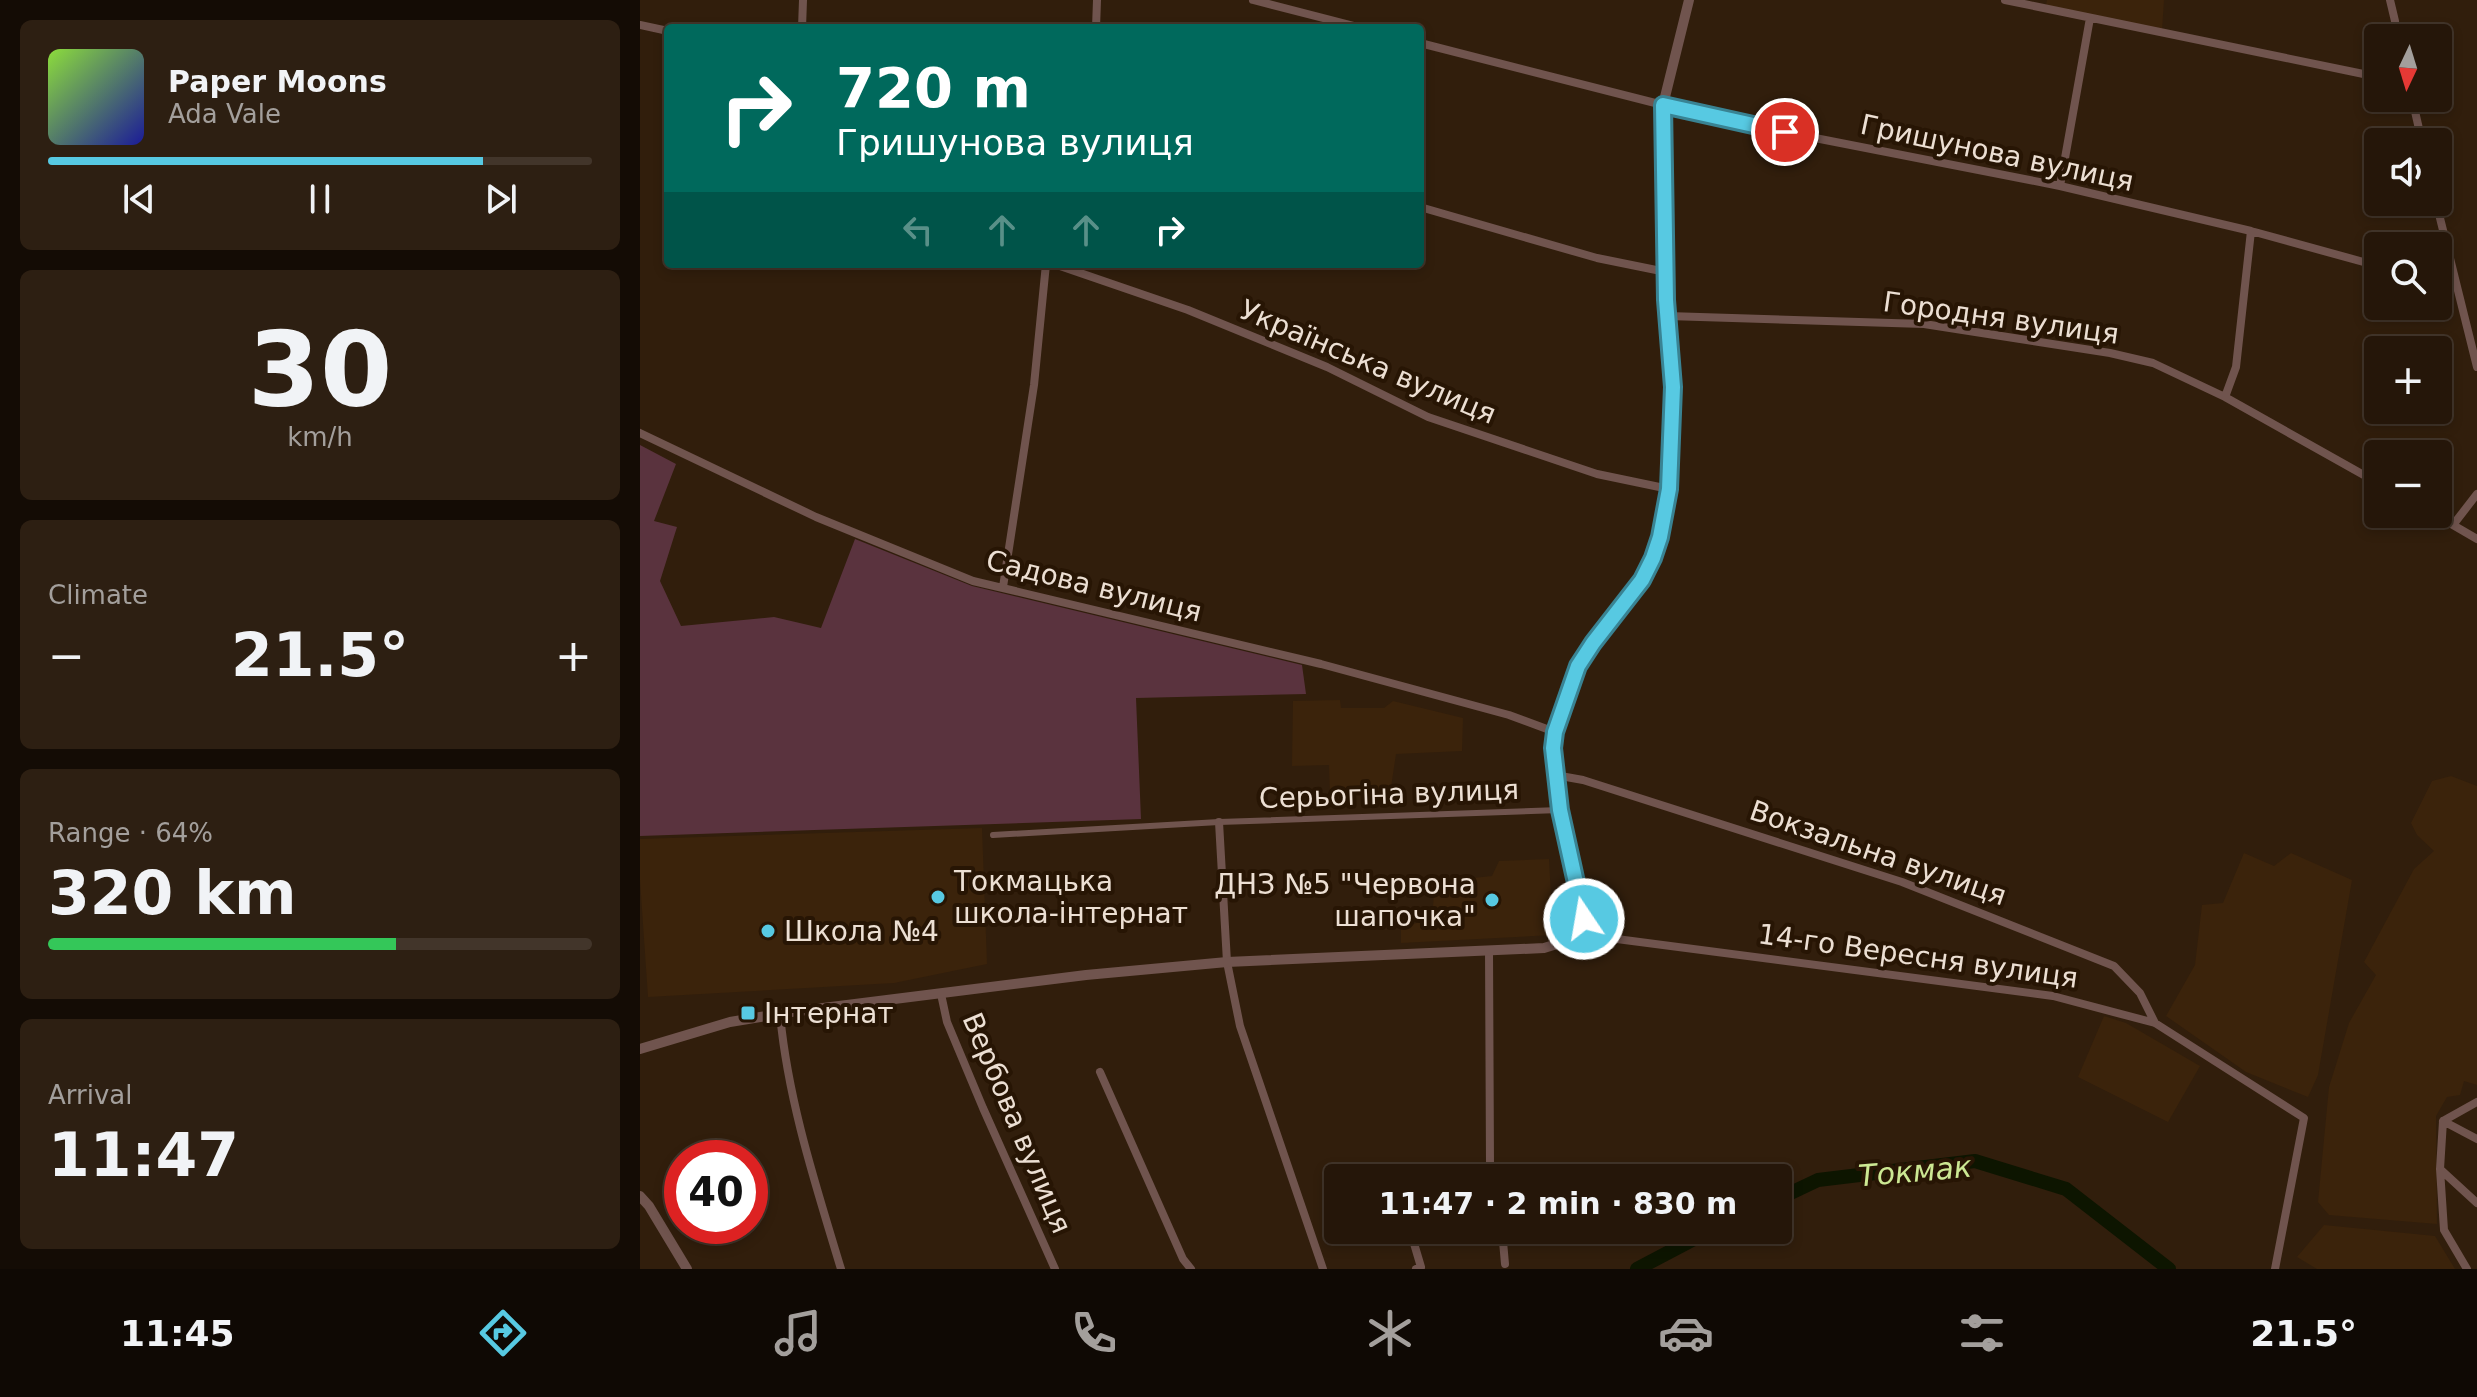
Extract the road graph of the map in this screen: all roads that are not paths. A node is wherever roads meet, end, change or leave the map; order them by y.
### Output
1 (803, 0) edge
2 (1097, 0) edge
3 (1253, 0) edge
4 (1689, 0) edge
5 (2005, 0) edge
6 (2390, 0) edge
7 (2038, 4) edge
8 (2090, 18) junction
9 (802, 24) edge
10 (1096, 24) edge
11 (1346, 24) edge
12 (2395, 24) edge
13 (640, 25) edge
14 (664, 30) edge
15 (1424, 44) edge
16 (2364, 74) edge
17 (1663, 105) junction
18 (2060, 186) junction
19 (1424, 208) edge
20 (2439, 216) edge
21 (2251, 231) junction
22 (2364, 262) edge
23 (1046, 268) edge
24 (1066, 268) edge
25 (1666, 272) junction
26 (2454, 275) joint
27 (1668, 316) junction
28 (2477, 367) edge
29 (2225, 397) junction
30 (640, 433) edge
31 (2364, 475) edge
32 (1669, 489) junction
33 (2477, 494) edge
34 (2453, 525) joint
35 (2477, 539) edge
36 (1003, 587) junction
37 (1555, 732) junction
38 (1555, 775) junction
39 (1560, 810) junction
40 (1219, 822) junction
41 (993, 835) dead end
42 (1586, 935) junction
43 (1489, 950) junction
44 (1227, 962) junction
45 (941, 994) junction
46 (780, 1014) junction
47 (2155, 1023) junction
48 (640, 1049) edge
49 (1100, 1072) dead end
50 (2477, 1102) edge
51 (2443, 1121) junction
52 (2477, 1139) edge
53 (1490, 1164) edge
54 (2440, 1169) junction
55 (640, 1196) edge
56 (2477, 1203) edge
57 (1414, 1244) edge
58 (1503, 1244) edge
59 (1505, 1264) dead end
60 (2275, 1268) edge
61 (687, 1269) edge
62 (841, 1269) edge
63 (1055, 1269) edge
64 (1191, 1269) edge
65 (1323, 1269) edge
66 (1416, 1269) edge
67 (2467, 1269) edge

1 - 9 street
2 - 10 street
3 - 11 street
4 - 17 street
5 - 7 street
6 - 12 street
7 - 8 street
8 - 16 street
8 - 18 street
13 - 14 street
15 - 17 street, Гришунова вулиця
17 - 18 street, Гришунова вулиця
17 - 25 street
18 - 21 street, Гришунова вулиця
19 - 25 street
20 - 26 street
21 - 22 street, Гришунова вулиця
21 - 29 street
23 - 36 street
24 - 32 street, Українська вулиця
25 - 27 street
26 - 28 street
27 - 29 street, Городня вулиця
27 - 32 street
29 - 31 street, Городня вулиця
30 - 36 street, Садова вулиця
32 - 37 street
33 - 34 street
34 - 35 street
36 - 37 street, Садова вулиця
37 - 38 street
38 - 39 street
38 - 47 street, Вокзальна вулиця
39 - 40 street, Серьогіна вулиця
39 - 42 street
40 - 41 street, Серьогіна вулиця
40 - 44 street, Серьогіна вулиця
42 - 43 street, 14-го Вересня вулиця
42 - 47 street, 14-го Вересня вулиця
43 - 44 street, 14-го Вересня вулиця
43 - 53 street
44 - 45 street, 14-го Вересня вулиця
44 - 65 street, Серьогіна вулиця
45 - 46 street, 14-го Вересня вулиця
45 - 63 street, Вербова вулиця
46 - 48 street, 14-го Вересня вулиця
46 - 62 street
47 - 60 street, 14-го Вересня вулиця
49 - 64 street
50 - 51 street
51 - 52 street
51 - 54 street
54 - 56 street
54 - 67 street
55 - 61 street
57 - 66 street
58 - 59 street

